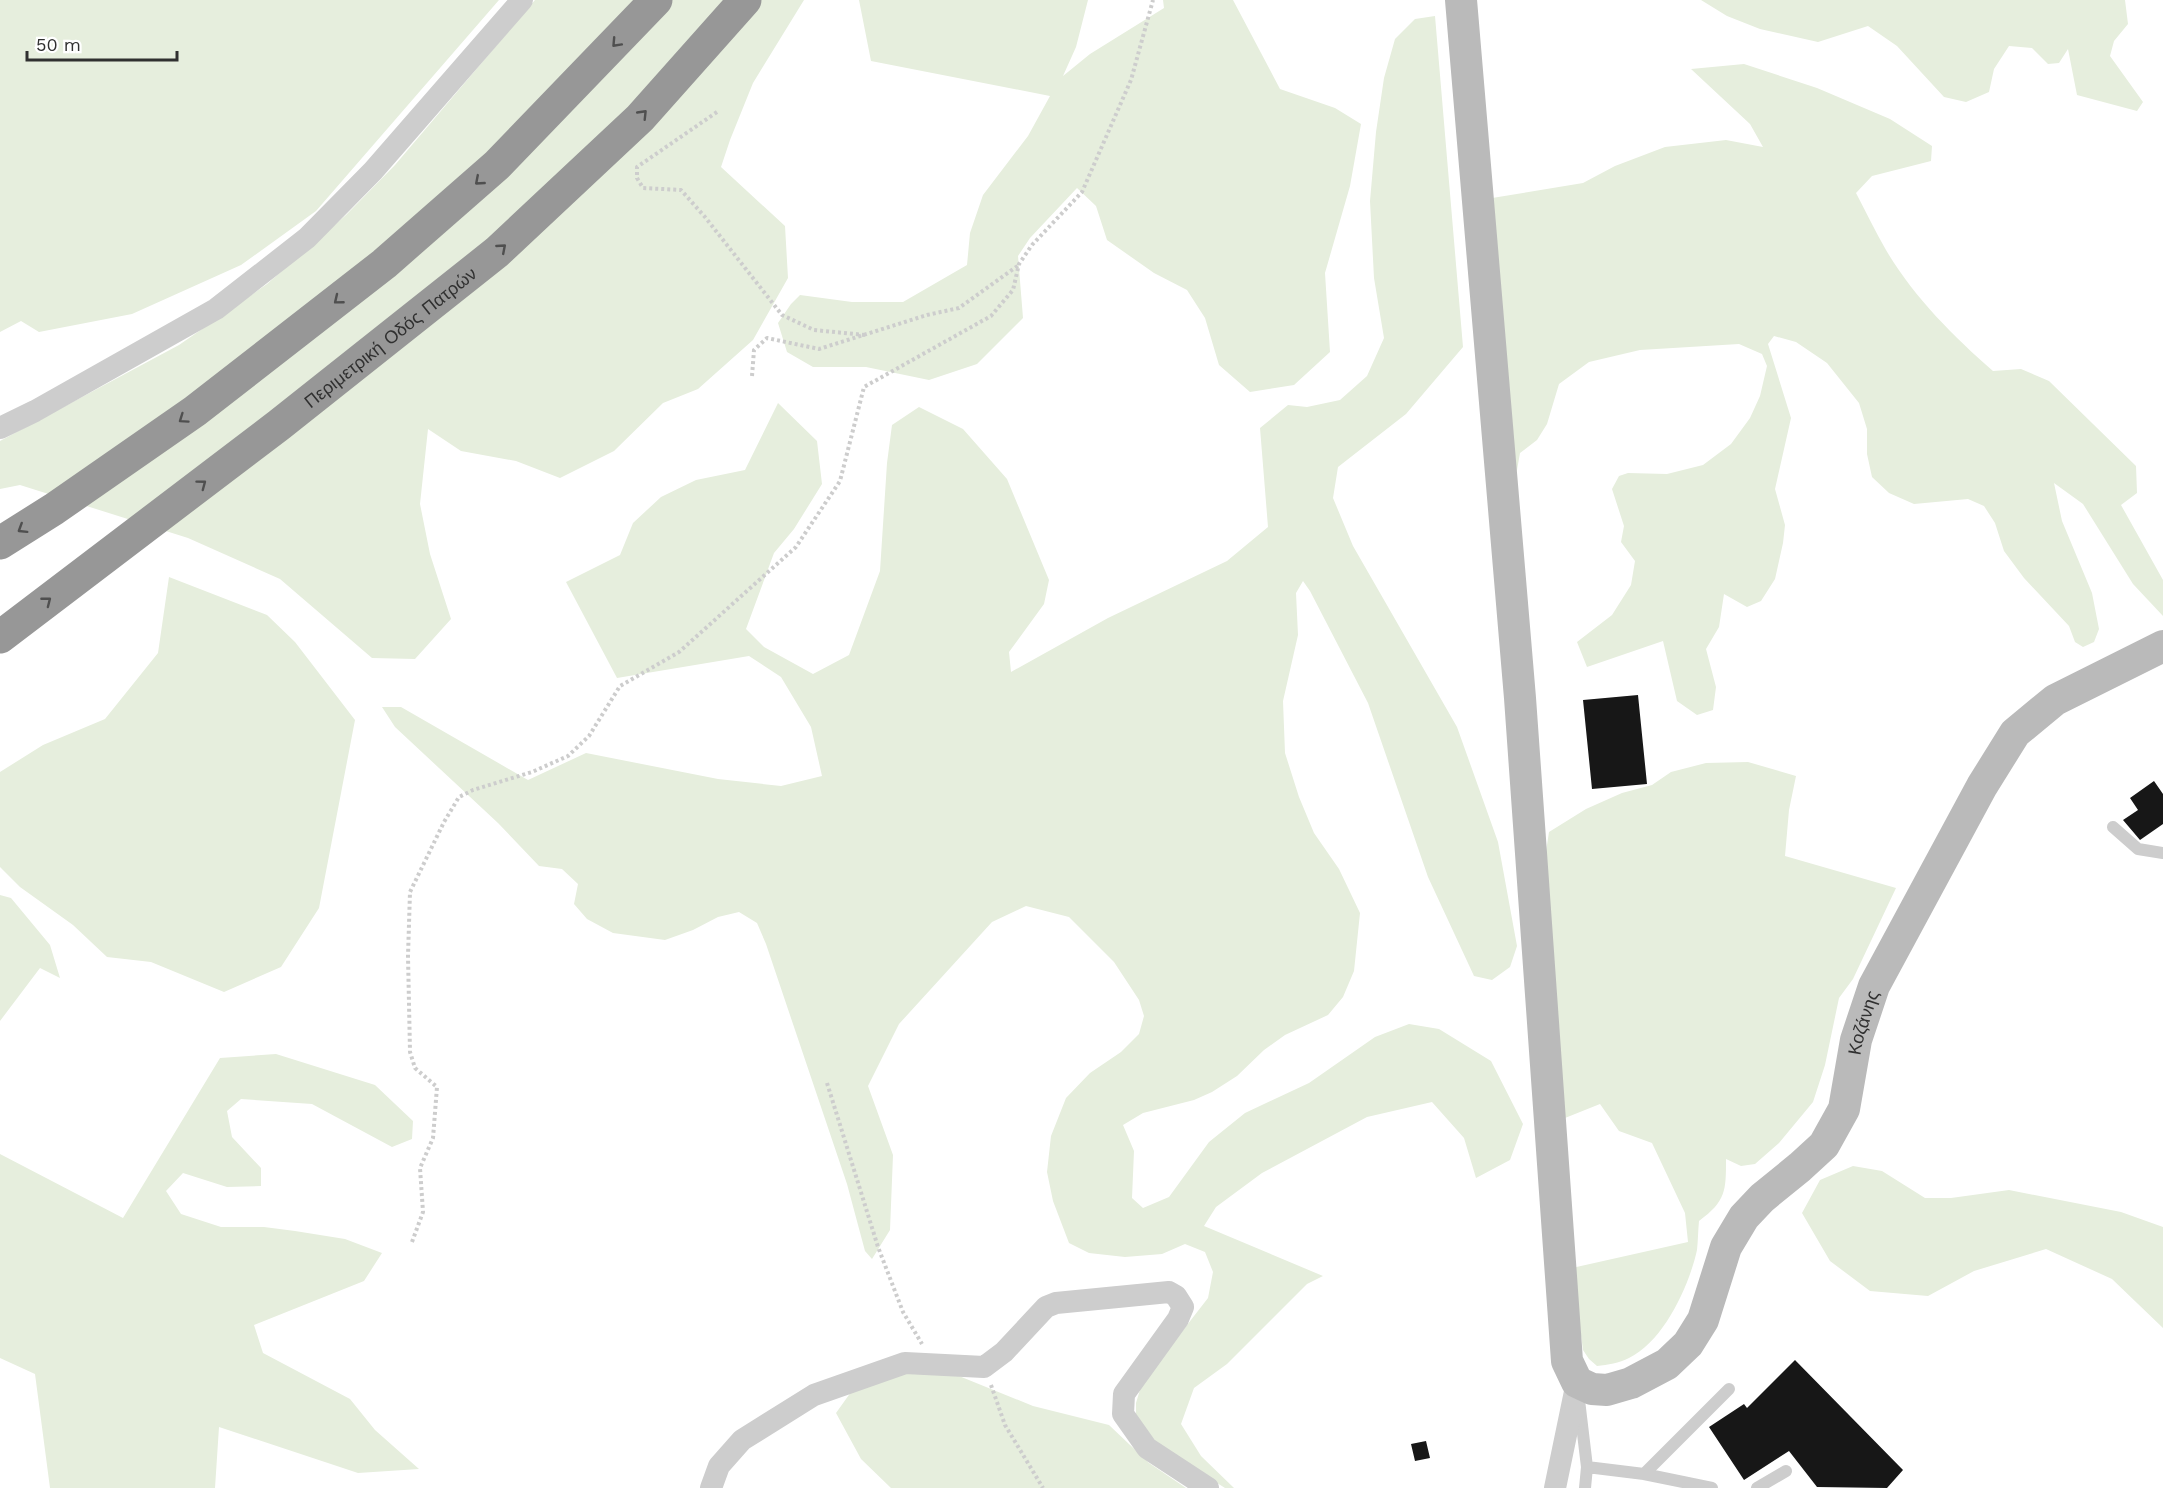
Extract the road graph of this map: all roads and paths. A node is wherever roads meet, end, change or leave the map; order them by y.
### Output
1 (522, 0) edge
2 (656, 0) edge
3 (745, 0) edge
4 (1153, 0) edge
5 (1461, 0) edge
6 (717, 112) dead end
7 (1019, 264) junction
8 (865, 335) junction
9 (752, 376) dead end
10 (0, 428) edge
11 (0, 543) edge
12 (0, 637) edge
13 (2159, 652) edge
14 (2114, 827) dead end
15 (2163, 853) edge
16 (827, 1083) dead end
17 (412, 1242) dead end
18 (933, 1364) junction
19 (984, 1367) junction
20 (1577, 1382) junction
21 (1729, 1389) dead end
22 (1587, 1467) junction
23 (1785, 1471) dead end
24 (1644, 1474) junction
25 (711, 1488) edge
26 (1043, 1488) edge
27 (1208, 1488) edge
28 (1555, 1488) edge
29 (1585, 1488) edge
30 (1712, 1488) edge
31 (1757, 1488) edge

1 - 10 street
2 -> 11 highway
12 -> 3 highway, Περιμετρική Οδός Πατρών
4 - 7 path
5 - 20 street
6 - 8 path
7 - 8 path
7 - 17 path
8 - 9 path
13 - 20 street, Κοζάνης
14 - 15 lane
16 - 18 path
18 - 19 street
18 - 25 street
19 - 26 path
19 - 27 street
20 - 22 lane
20 - 28 street
21 - 24 lane
22 - 24 lane
22 - 29 lane
23 - 31 lane
24 - 30 lane

